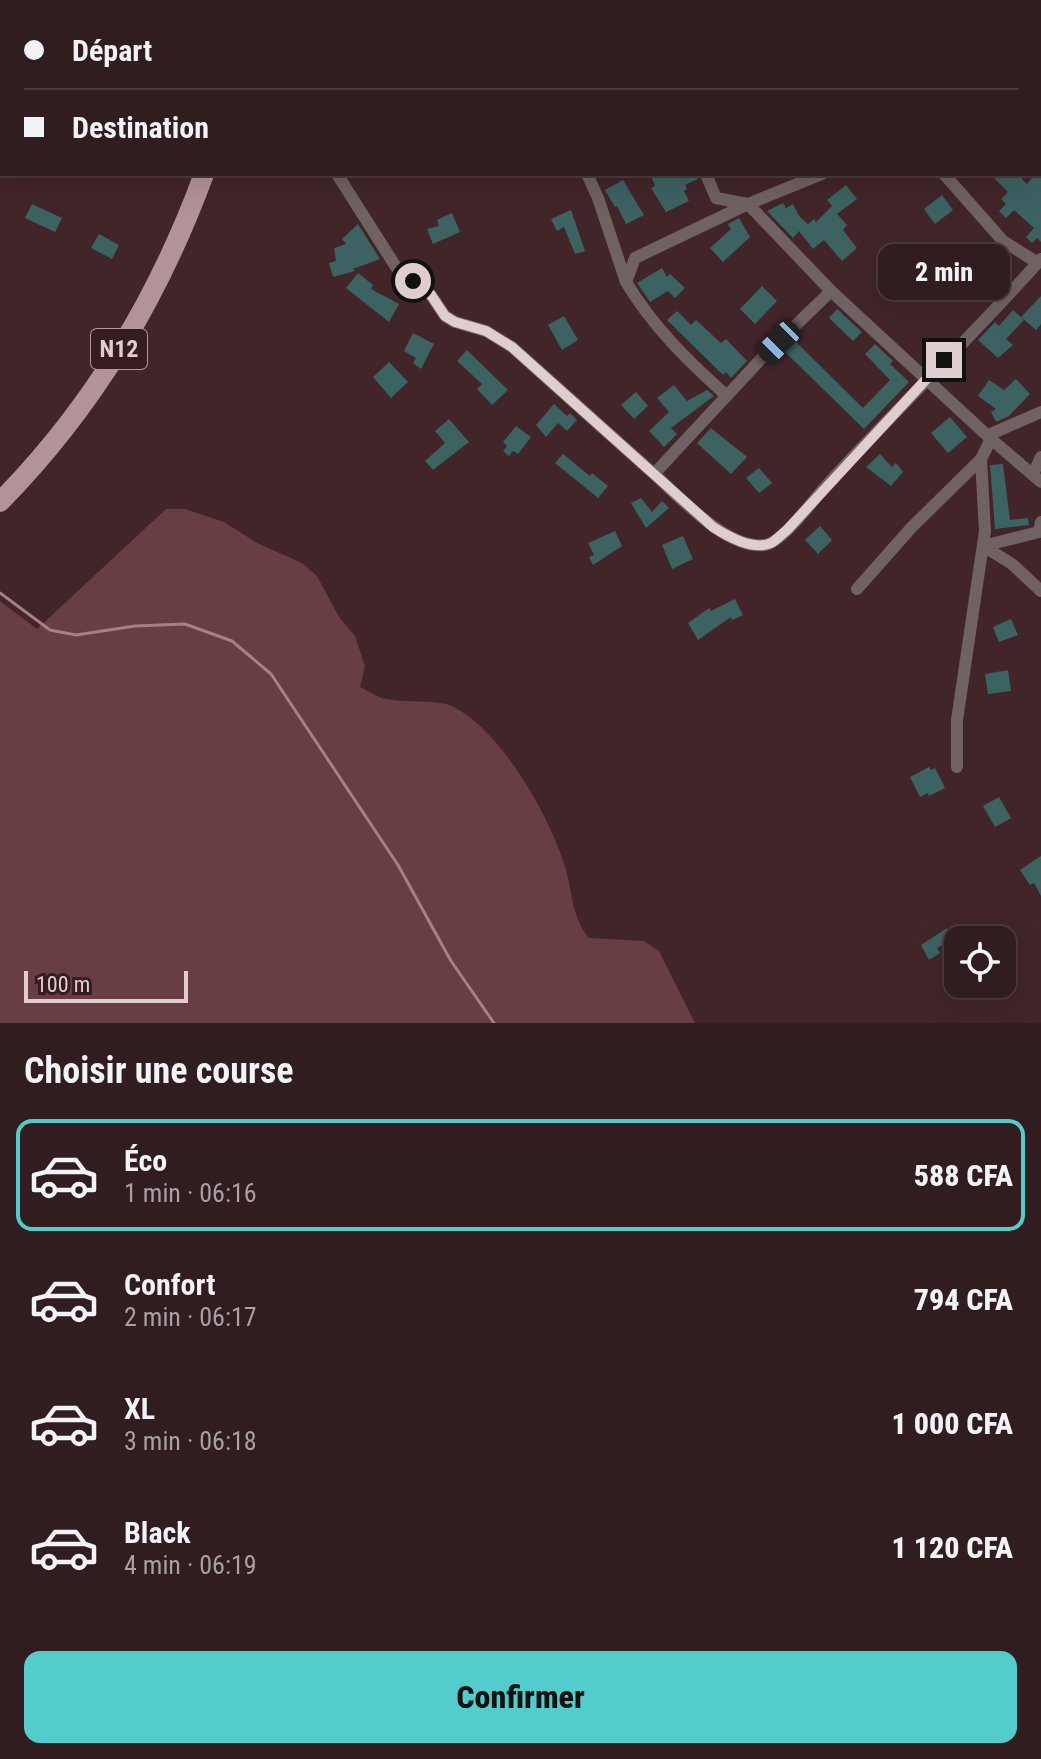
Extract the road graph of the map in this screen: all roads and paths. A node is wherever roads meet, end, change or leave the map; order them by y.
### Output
1 (203, 176) edge
2 (338, 176) edge
3 (588, 176) edge
4 (707, 176) edge
5 (817, 176) edge
6 (946, 176) edge
7 (748, 204) junction
8 (1040, 261) edge
9 (626, 282) junction
10 (831, 291) junction
11 (927, 378) junction
12 (727, 396) junction
13 (1041, 412) edge
14 (991, 439) junction
15 (1041, 457) edge
16 (981, 459) junction
17 (654, 474) junction
18 (1037, 478) edge
19 (0, 502) edge
20 (1041, 522) edge
21 (983, 546) junction
22 (857, 589) dead end
23 (1041, 591) edge
24 (957, 767) dead end

1 - 19 main road, N12
2 - 17 street
3 - 9 street
4 - 7 street
5 - 7 street
6 - 8 street
7 - 9 street
7 - 10 street
8 - 11 street
9 - 12 street
10 - 11 street
10 - 12 street
11 - 14 street
11 - 17 street
12 - 17 street
13 - 14 street
14 - 16 street
14 - 18 street
15 - 18 street
16 - 21 street
16 - 22 street
20 - 21 street
21 - 23 street
21 - 24 street

